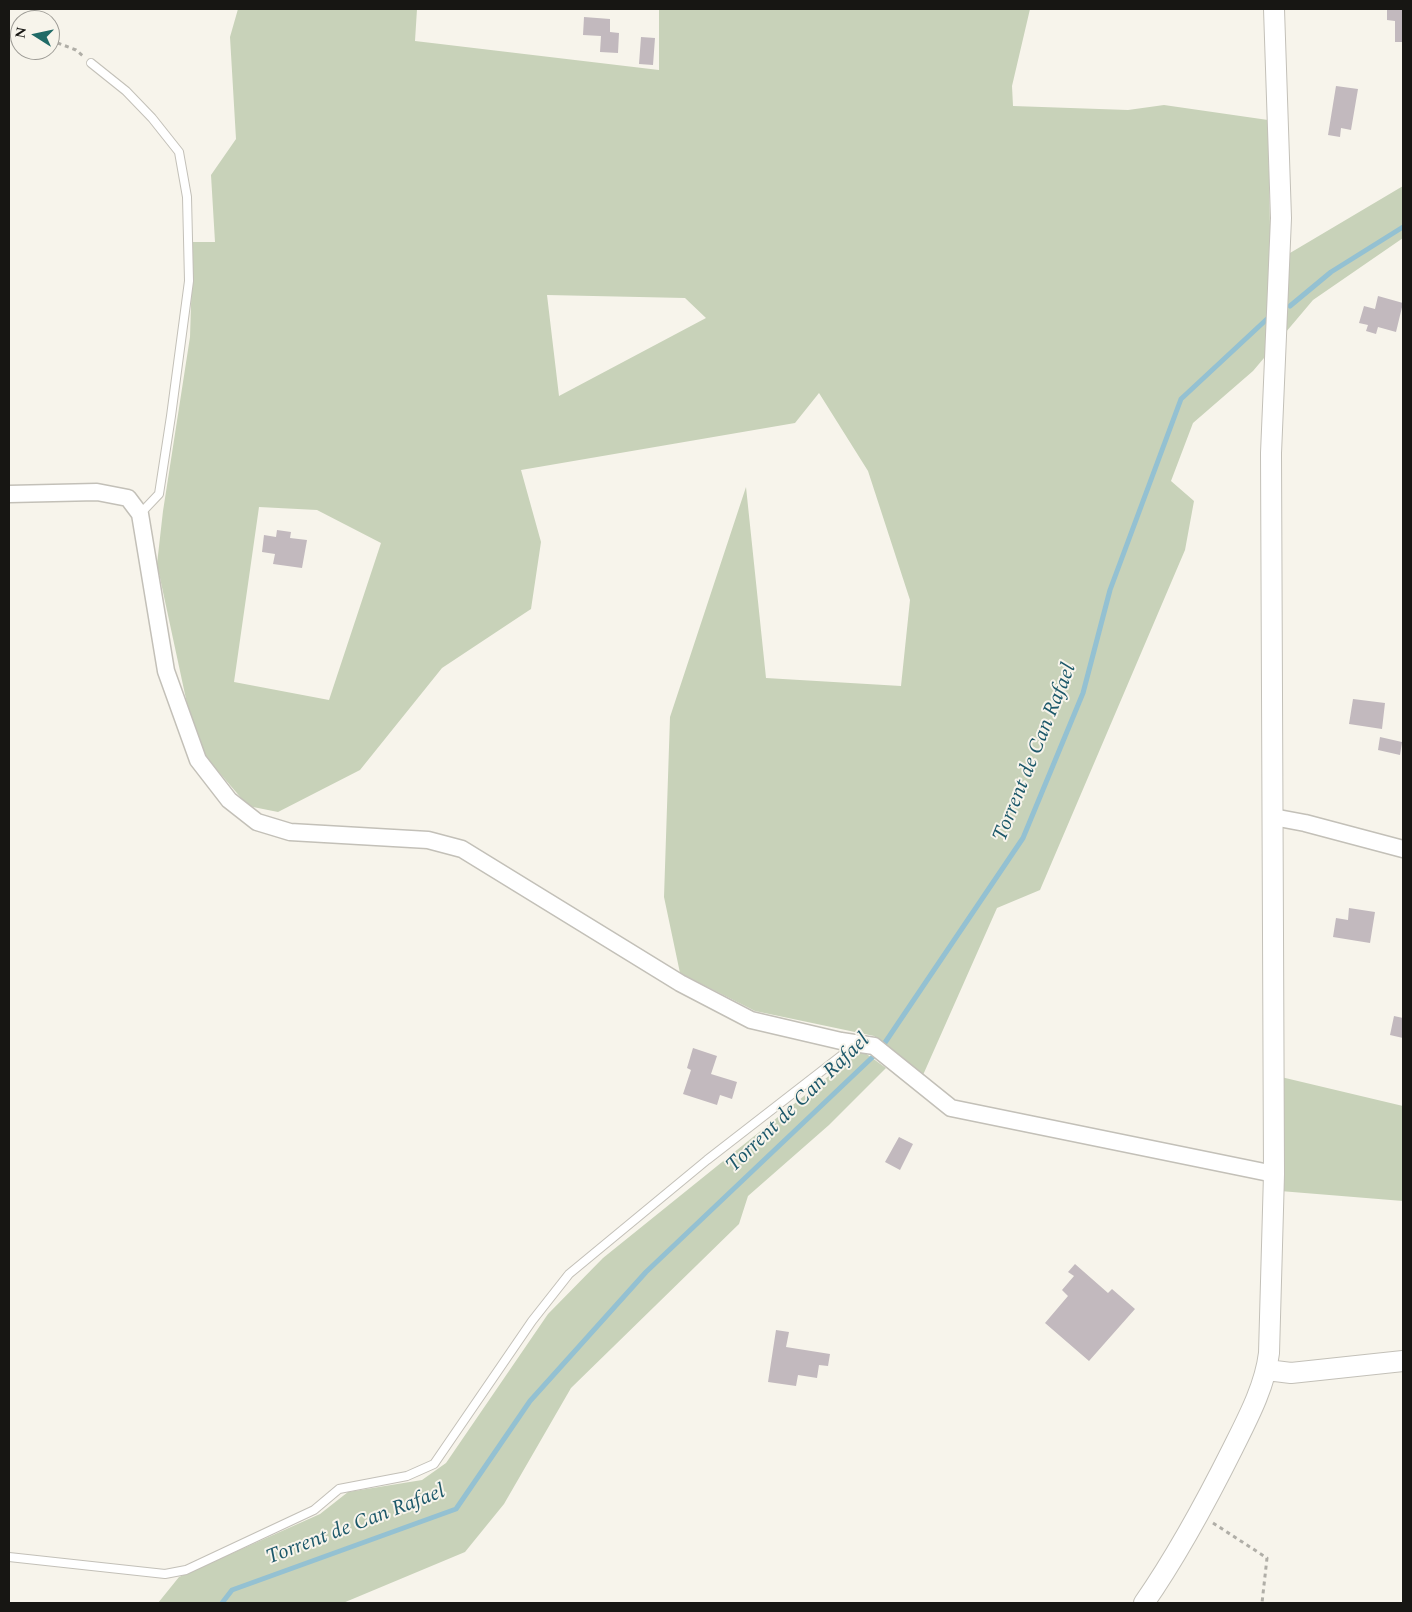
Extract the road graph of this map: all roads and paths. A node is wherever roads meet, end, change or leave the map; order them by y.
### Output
1 (1274, 9) edge
2 (60, 44) edge
3 (92, 63) joint
4 (9, 494) edge
5 (140, 514) junction
6 (1273, 817) junction
7 (1403, 849) edge
8 (854, 1043) junction
9 (1274, 1174) junction
10 (1403, 1361) edge
11 (1267, 1370) junction
12 (1200, 1515) junction
13 (9, 1557) edge
14 (1144, 1603) edge
15 (1262, 1603) edge

1 - 6 street
2 - 3 path
3 - 5 lane
4 - 5 street
5 - 8 street
6 - 7 street
6 - 9 street
8 - 9 street
8 - 13 lane
9 - 11 street
10 - 11 street
11 - 12 street
12 - 14 street
12 - 15 path

